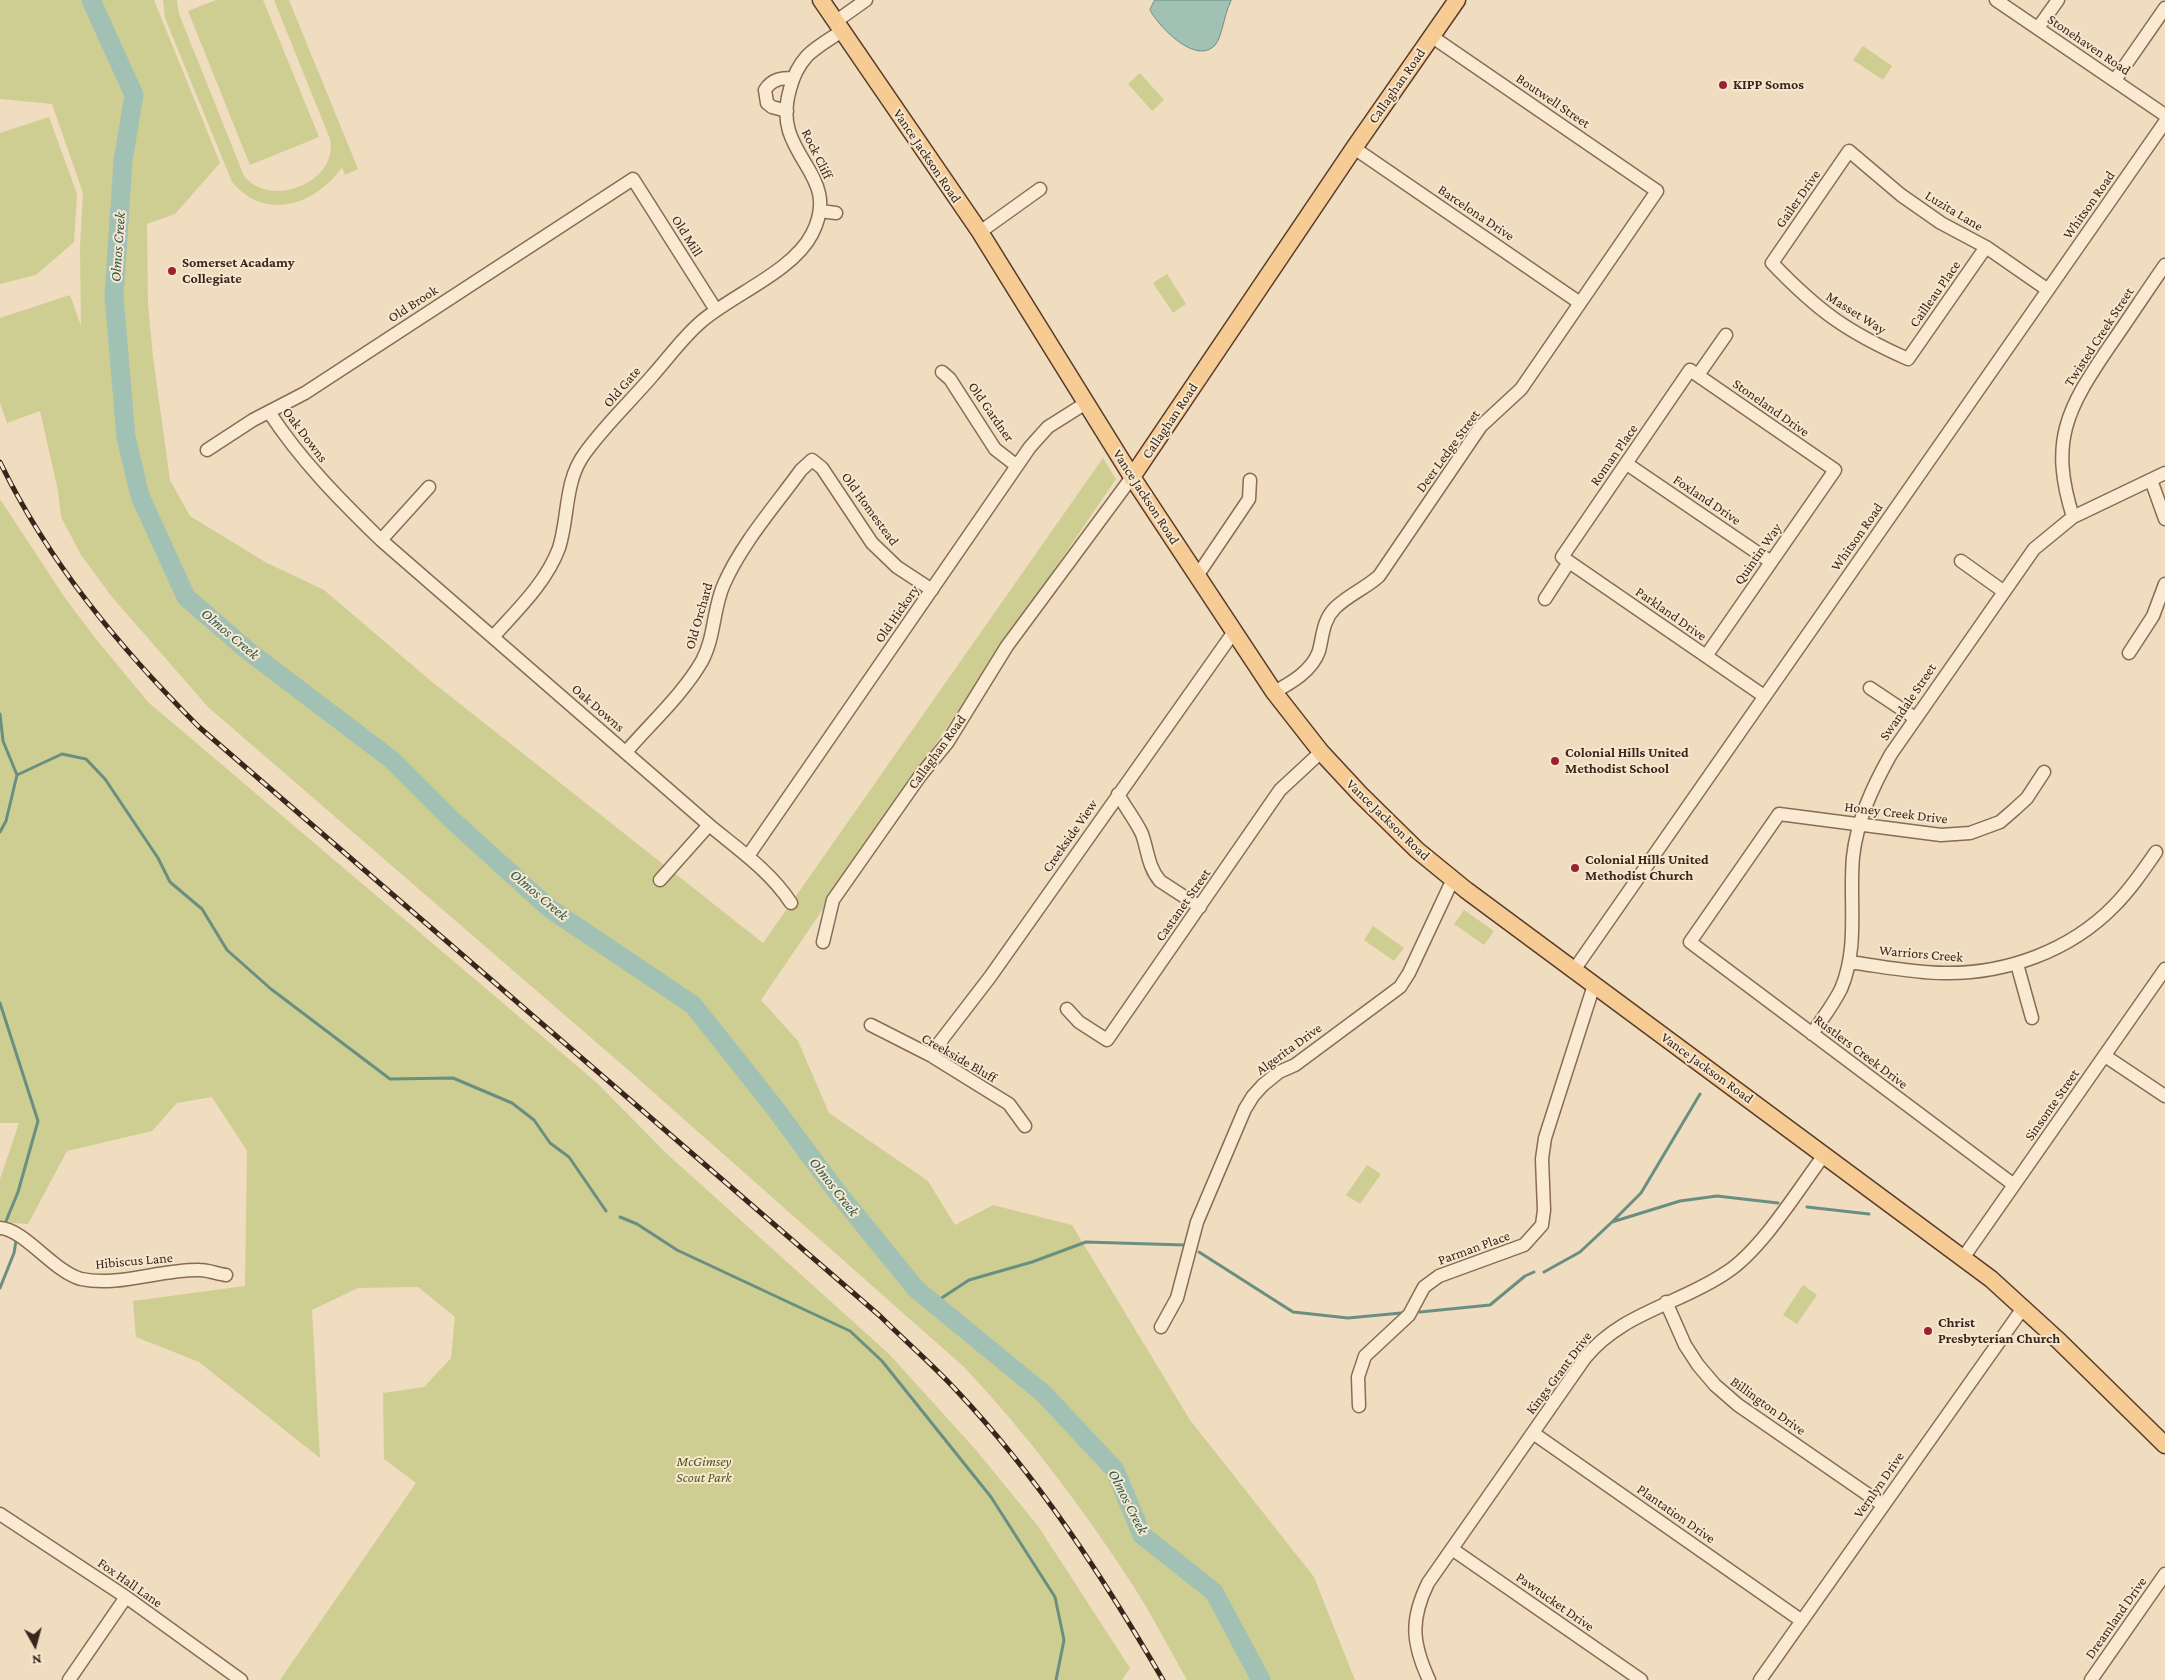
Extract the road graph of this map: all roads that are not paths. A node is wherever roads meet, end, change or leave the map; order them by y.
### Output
1 (821, 0) edge
2 (866, 0) edge
3 (1457, 0) edge
4 (1996, 0) edge
5 (2058, 0) edge
6 (2165, 8) edge
7 (838, 27) junction
8 (2038, 28) junction
9 (1432, 36) junction
10 (793, 78) junction
11 (2115, 80) junction
12 (787, 111) junction
13 (2165, 114) edge
14 (2165, 122) edge
15 (1354, 148) junction
16 (1849, 152) joint
17 (633, 179) joint
18 (1040, 189) dead end
19 (1657, 190) joint
20 (820, 211) junction
21 (836, 212) dead end
22 (980, 232) junction
23 (1986, 247) junction
24 (1772, 263) joint
25 (2165, 265) edge
26 (2048, 290) junction
27 (1580, 303) junction
28 (716, 310) junction
29 (1726, 335) dead end
30 (1908, 359) joint
31 (942, 372) dead end
32 (1694, 372) junction
33 (1086, 403) junction
34 (269, 412) junction
35 (207, 450) dead end
36 (812, 460) joint
37 (1627, 464) junction
38 (1017, 466) junction
39 (1836, 470) joint
40 (2165, 473) edge
41 (1132, 477) junction
42 (1250, 480) dead end
43 (2152, 480) junction
44 (429, 487) dead end
45 (2073, 517) junction
46 (2165, 519) edge
47 (381, 540) junction
48 (1566, 559) junction
49 (1961, 561) dead end
50 (1771, 562) junction
51 (1197, 576) junction
52 (2165, 584) edge
53 (932, 590) junction
54 (2003, 591) junction
55 (1545, 599) dead end
56 (1233, 633) junction
57 (493, 637) junction
58 (2128, 653) dead end
59 (1706, 656) junction
60 (1870, 688) dead end
61 (1274, 692) junction
62 (1764, 696) junction
63 (1915, 718) junction
64 (626, 752) junction
65 (1321, 752) junction
66 (2044, 772) dead end
67 (1118, 794) junction
68 (708, 825) junction
69 (1860, 825) junction
70 (2156, 852) dead end
71 (748, 856) junction
72 (1453, 879) junction
73 (660, 880) dead end
74 (791, 903) dead end
75 (1200, 907) junction
76 (823, 942) dead end
77 (1690, 942) joint
78 (1849, 962) junction
79 (2017, 964) junction
80 (2165, 969) edge
81 (1574, 970) junction
82 (1594, 985) junction
83 (1067, 1009) dead end
84 (2032, 1018) dead end
85 (871, 1025) dead end
86 (1812, 1034) junction
87 (930, 1055) junction
88 (2105, 1056) junction
89 (2165, 1096) edge
90 (1026, 1126) dead end
91 (1824, 1155) junction
92 (2014, 1185) junction
93 (0, 1228) edge
94 (1964, 1258) junction
95 (226, 1275) dead end
96 (1666, 1302) junction
97 (2024, 1308) junction
98 (1161, 1327) dead end
99 (1359, 1406) dead end
100 (1533, 1433) junction
101 (2165, 1446) edge
102 (1883, 1505) junction
103 (0, 1514) edge
104 (1452, 1549) junction
105 (2165, 1574) edge
106 (126, 1597) junction
107 (1802, 1620) junction
108 (69, 1680) edge
109 (241, 1680) edge
110 (1429, 1680) edge
111 (1641, 1680) edge
112 (1760, 1680) edge
113 (2091, 1680) edge

1 - 7 main road, Vance Jackson Road
2 - 7 street, Rock Cliff
3 - 9 main road, Callaghan Road
4 - 8 street, Stonehaven Road
5 - 8 street
6 - 11 street
7 - 10 street, Rock Cliff
7 - 22 main road, Vance Jackson Road
8 - 11 street, Stonehaven Road
9 - 15 main road, Callaghan Road
9 - 19 street, Boutwell Street
10 - 12 street, Rock Cliff
10 - 12 street
11 - 13 street, Stonehaven Road
12 - 20 street, Rock Cliff
14 - 26 street, Whitson Road
15 - 27 street, Barcelona Drive
15 - 41 main road, Callaghan Road
16 - 23 street, Luzita Lane
16 - 24 street, Gailer Drive
17 - 28 street, Old Mill
17 - 34 street, Old Brook
18 - 22 street
19 - 27 street, Deer Ledge Street
20 - 21 street
20 - 28 street, Old Gate
22 - 33 main road, Vance Jackson Road
23 - 26 street, Luzita Lane
23 - 30 street, Cailleau Place
24 - 30 street, Masset Way
25 - 45 street, Twisted Creek Street
26 - 62 street, Whitson Road
27 - 61 street, Deer Ledge Street
28 - 57 street, Old Gate
29 - 32 street, Roman Place
31 - 38 street, Old Gardner
32 - 37 street, Roman Place
32 - 39 street, Stoneland Drive
33 - 38 street, Old Hickory
33 - 41 main road, Vance Jackson Road
34 - 35 street, Old Brook
34 - 47 street, Oak Downs
36 - 53 street, Old Homestead
36 - 64 street, Old Orchard
37 - 48 street, Roman Place
37 - 50 street, Foxland Drive
38 - 53 street, Old Hickory
39 - 50 street, Quintin Way
40 - 43 street, Swandale Street
41 - 51 main road, Vance Jackson Road
41 - 76 street, Callaghan Road
42 - 51 street
43 - 45 street, Swandale Street
43 - 46 street
44 - 47 street
45 - 54 street, Swandale Street
47 - 57 street, Oak Downs
48 - 55 street, Roman Place
48 - 59 street, Parkland Drive
49 - 54 street
50 - 59 street, Quintin Way
51 - 56 main road, Vance Jackson Road
52 - 58 street
53 - 71 street, Old Hickory
54 - 63 street, Swandale Street
56 - 61 main road, Vance Jackson Road
56 - 67 street, Creekside View
57 - 64 street, Oak Downs
59 - 62 street, Parkland Drive
60 - 63 street
61 - 65 main road, Vance Jackson Road
62 - 81 street, Whitson Road
63 - 69 street, Swandale Street
64 - 68 street, Oak Downs
65 - 72 main road, Vance Jackson Road
65 - 75 street, Castanet Street
66 - 69 street, Honey Creek Drive
67 - 75 street
67 - 87 street, Creekside View
68 - 71 street, Oak Downs
68 - 73 street
69 - 77 street, Honey Creek Drive
69 - 78 street, Swandale Street
70 - 79 street, Warriors Creek
71 - 74 street, Oak Downs
72 - 81 main road, Vance Jackson Road
72 - 98 street, Algerita Drive
75 - 83 street, Castanet Street
77 - 86 street, Rustlers Creek Drive
78 - 79 street, Warriors Creek
78 - 86 street, Swandale Street
79 - 84 street
80 - 88 street, Sinsonte Street
81 - 82 main road, Vance Jackson Road
82 - 91 main road, Vance Jackson Road
82 - 99 street, Parman Place
85 - 87 street, Creekside Bluff
86 - 92 street, Rustlers Creek Drive
87 - 90 street, Creekside Bluff
88 - 89 street
88 - 92 street, Sinsonte Street
91 - 94 main road, Vance Jackson Road
91 - 96 street, Kings Grant Drive
92 - 94 street, Sinsonte Street
93 - 95 street, Hibiscus Lane
94 - 97 main road, Vance Jackson Road
96 - 100 street, Kings Grant Drive
96 - 102 street, Billington Drive
97 - 101 main road, Vance Jackson Road
97 - 102 street, Vernlyn Drive
100 - 104 street, Kings Grant Drive
100 - 107 street, Plantation Drive
102 - 107 street, Vernlyn Drive
103 - 106 street, Fox Hall Lane
104 - 110 street, Kings Grant Drive
104 - 111 street, Pawtucket Drive
105 - 113 street, Dreamland Drive
106 - 108 street
106 - 109 street, Fox Hall Lane
107 - 112 street, Vernlyn Drive

